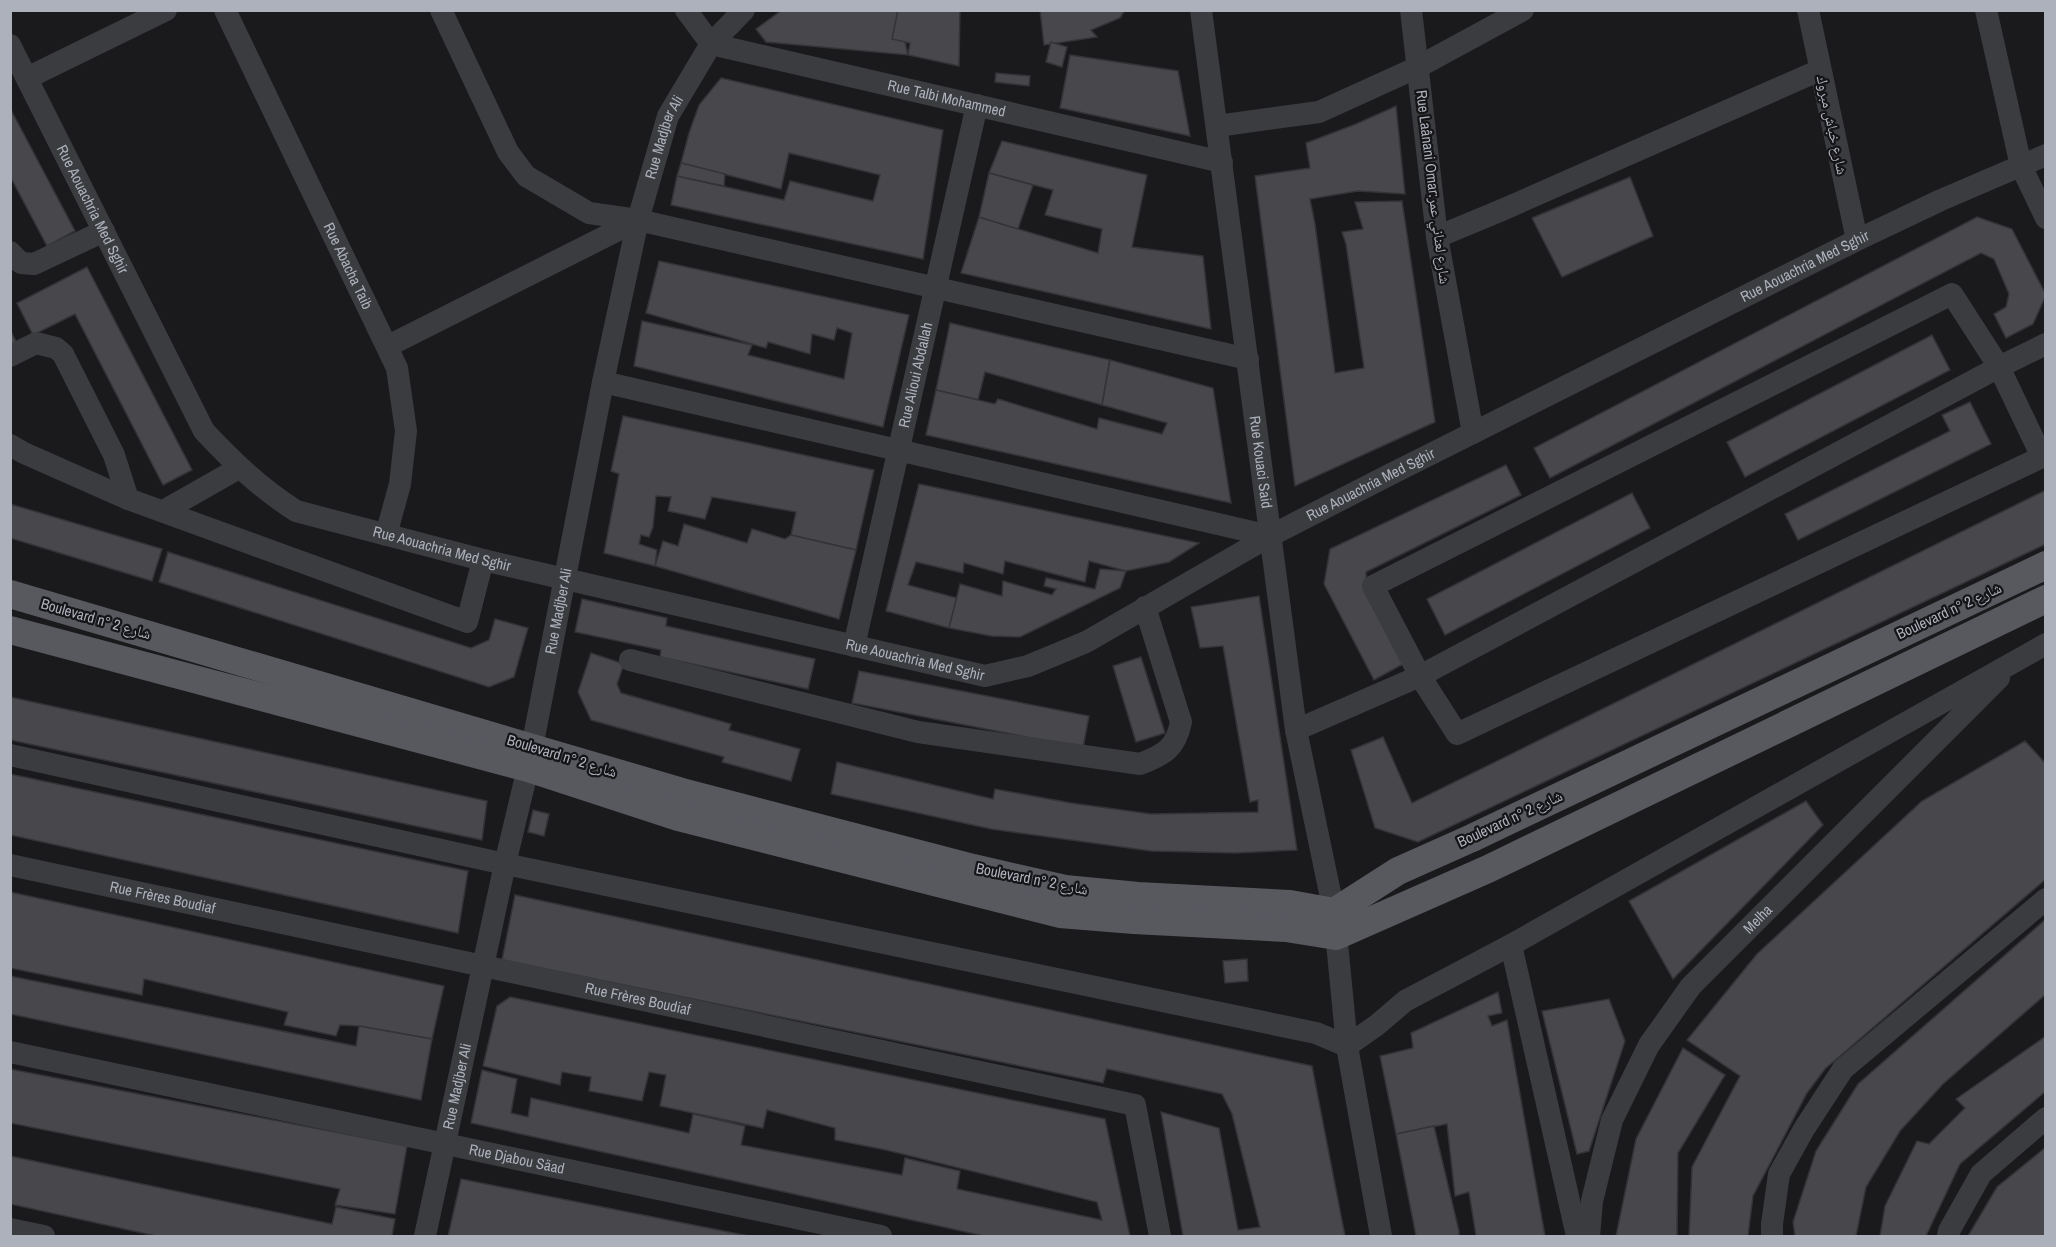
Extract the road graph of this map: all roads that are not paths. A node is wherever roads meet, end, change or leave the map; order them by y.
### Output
1 (166, 10) edge
2 (225, 10) edge
3 (441, 10) edge
4 (686, 10) edge
5 (744, 10) edge
6 (1201, 10) edge
7 (1411, 10) edge
8 (1523, 10) edge
9 (1808, 10) edge
10 (1986, 10) edge
11 (711, 44) junction
12 (10, 45) edge
13 (1418, 67) junction
14 (1820, 70) junction
15 (27, 78) junction
16 (977, 105) junction
17 (1217, 126) junction
18 (2046, 155) edge
19 (1222, 162) junction
20 (2020, 166) junction
21 (2046, 218) edge
22 (638, 220) junction
23 (104, 231) junction
24 (1437, 237) junction
25 (1857, 240) junction
26 (10, 252) edge
27 (935, 288) junction
28 (2046, 345) edge
29 (388, 346) junction
30 (10, 356) edge
31 (1248, 359) junction
32 (1999, 367) junction
33 (603, 382) junction
34 (1473, 433) junction
35 (10, 445) edge
36 (899, 450) junction
37 (239, 468) junction
38 (128, 499) junction
39 (165, 510) junction
40 (386, 535) junction
41 (1270, 536) junction
42 (483, 560) junction
43 (2046, 565) edge
44 (564, 579) junction
45 (10, 594) edge
46 (2046, 599) edge
47 (1145, 607) junction
48 (10, 630) edge
49 (2046, 644) edge
50 (854, 646) junction
51 (2019, 658) junction
52 (630, 660) dead end
53 (1420, 676) junction
54 (1296, 730) junction
55 (10, 755) edge
56 (530, 757) junction
57 (505, 864) junction
58 (10, 865) edge
59 (2046, 899) edge
60 (1335, 924) junction
61 (1511, 945) junction
62 (483, 967) junction
63 (1347, 1046) junction
64 (10, 1052) edge
65 (2046, 1118) edge
66 (446, 1144) junction
67 (10, 1229) edge
68 (44, 1236) edge
69 (425, 1236) edge
70 (881, 1236) edge
71 (1160, 1236) edge
72 (1381, 1236) edge
73 (1577, 1236) edge
74 (1589, 1236) edge
75 (1772, 1236) edge
76 (1948, 1236) edge

1 - 15 street
2 - 29 street, Rue Abacha Taib
3 - 22 street
4 - 11 street
5 - 11 street, Rue Madjber Ali
6 - 17 street, Rue Kouaci Said
7 - 13 street, Rue Laânani Omar;شارع لعناني عمر
8 - 13 street
9 - 14 street, شارع خباش مبروك
10 - 20 street
11 - 16 street, Rue Talbi Mohammed
11 - 22 street, Rue Madjber Ali
12 - 15 street, Rue Aouachria Med Sghir
13 - 17 street
13 - 24 street, Rue Laânani Omar;شارع لعناني عمر
14 - 24 street
14 - 25 street, شارع خباش مبروك
15 - 23 street, Rue Aouachria Med Sghir
16 - 19 street, Rue Talbi Mohammed
16 - 27 street, Rue Alioui Abdallah
17 - 19 street, Rue Kouaci Said
18 - 20 street, Rue Aouachria Med Sghir
19 - 31 street, Rue Kouaci Said
20 - 21 street
20 - 25 street, Rue Aouachria Med Sghir
22 - 27 street
22 - 29 street
22 - 33 street, Rue Madjber Ali
23 - 26 street
23 - 37 street, Rue Aouachria Med Sghir
24 - 34 street, Rue Laânani Omar;شارع لعناني عمر
25 - 34 street, Rue Aouachria Med Sghir
27 - 31 street
27 - 36 street, Rue Alioui Abdallah
28 - 32 street
29 - 40 street, Rue Abacha Taib
30 - 38 street
31 - 41 street, Rue Kouaci Said
32 - 53 street
32 - 53 street
32 - 53 street
33 - 36 street
33 - 44 street, Rue Madjber Ali
34 - 41 street, Rue Aouachria Med Sghir
35 - 38 street
36 - 41 street
36 - 50 street, Rue Alioui Abdallah
37 - 39 street
37 - 40 street, Rue Aouachria Med Sghir
38 - 39 street
39 - 42 street
40 - 42 street, Rue Aouachria Med Sghir
41 - 47 street, Rue Aouachria Med Sghir
41 - 54 street, Rue Kouaci Said
42 - 44 street, Rue Aouachria Med Sghir
43 - 60 main road, Boulevard n° شارع 2
44 - 50 street, Rue Aouachria Med Sghir
44 - 56 street, Rue Madjber Ali
45 - 56 main road, Boulevard n° شارع 2
46 - 60 main road, Boulevard n° شارع 2
47 - 50 street, Rue Aouachria Med Sghir
47 - 52 street
48 - 56 main road, Boulevard n° شارع 2
49 - 51 street
51 - 61 street
51 - 74 street, Melha
53 - 54 street
54 - 60 street, Rue Kouaci Said
55 - 57 street
56 - 57 street, Rue Madjber Ali
56 - 60 main road, Boulevard n° شارع 2
57 - 62 street, Rue Madjber Ali
57 - 63 street
58 - 62 street, Rue Frères Boudiaf
59 - 75 street
60 - 63 street, Rue Kouaci Said
61 - 63 street
61 - 73 street
62 - 66 street, Rue Madjber Ali
62 - 71 street, Rue Frères Boudiaf
63 - 72 street, Rue Kouaci Said
64 - 66 street, Rue Djabou Säad
65 - 76 street
66 - 69 street, Rue Madjber Ali
66 - 70 street, Rue Djabou Säad
67 - 68 street

